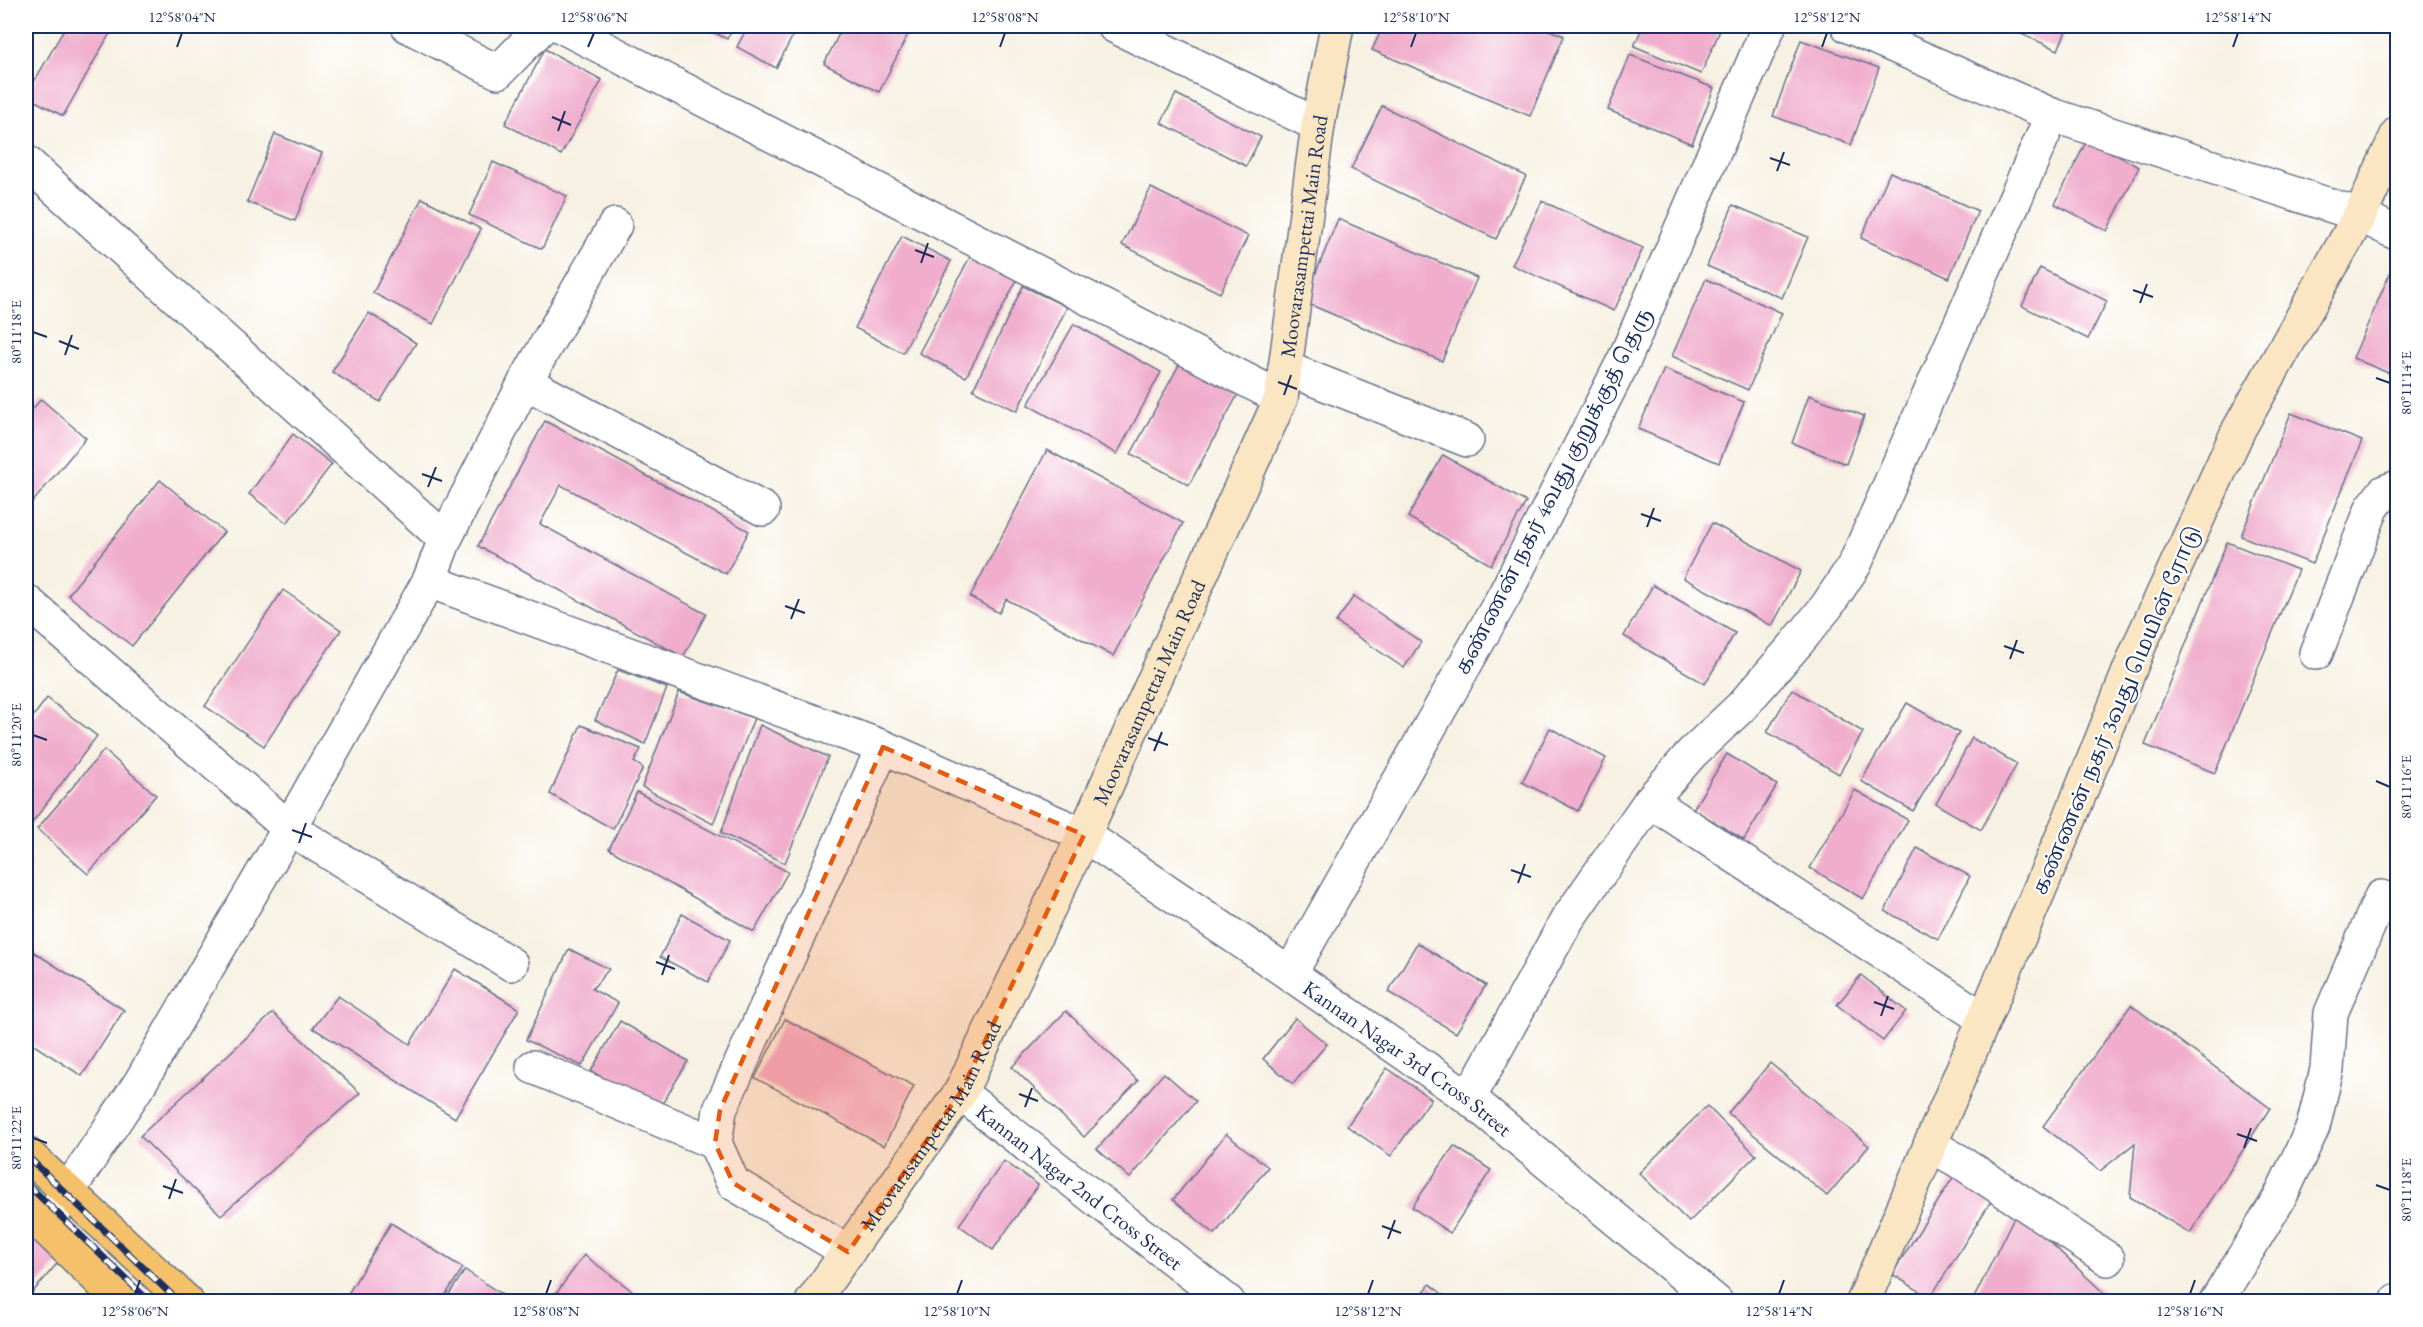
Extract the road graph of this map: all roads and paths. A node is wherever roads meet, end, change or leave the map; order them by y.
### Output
1 (408, 26) edge
2 (543, 26) edge
3 (561, 26) edge
4 (1114, 26) edge
5 (1337, 26) edge
6 (1769, 26) edge
7 (1848, 26) edge
8 (2052, 115) junction
9 (1318, 125) junction
10 (2397, 133) edge
11 (26, 162) edge
12 (2360, 215) junction
13 (615, 225) dead end
14 (2397, 234) edge
15 (525, 382) junction
16 (1283, 383) junction
17 (1467, 440) dead end
18 (2397, 487) edge
19 (763, 509) dead end
20 (444, 540) junction
21 (429, 581) junction
22 (26, 601) edge
23 (2316, 652) dead end
24 (883, 747) junction
25 (1650, 801) junction
26 (289, 828) junction
27 (1084, 835) junction
28 (2381, 897) dead end
29 (511, 963) dead end
30 (1290, 974) junction
31 (1984, 1019) junction
32 (533, 1067) dead end
33 (960, 1093) junction
34 (1469, 1098) junction
35 (715, 1143) junction
36 (1930, 1145) junction
37 (26, 1153) edge
38 (69, 1192) junction
39 (35, 1218) edge
40 (848, 1252) junction
41 (2108, 1259) dead end
42 (122, 1302) edge
43 (187, 1302) edge
44 (812, 1302) edge
45 (1228, 1302) edge
46 (1716, 1302) edge
47 (1863, 1302) edge
48 (2216, 1302) edge

1 - 2 street
3 - 16 street
4 - 9 street
5 - 9 street, Moovarasampettai Main Road
6 - 30 street, கண்ணன் நகர் 4வது குறுக்குத் தெரு
7 - 8 street
8 - 12 street
8 - 25 street
9 - 16 street, Moovarasampettai Main Road
10 - 12 street, கண்ணன் நகர் 3வது மெயின் ரோடு
11 - 20 street
12 - 14 street
12 - 31 street, கண்ணன் நகர் 3வது மெயின் ரோடு
13 - 15 street
15 - 19 street
15 - 20 street
16 - 17 street
16 - 27 street, Moovarasampettai Main Road
18 - 23 street
20 - 21 street
21 - 24 street, Kannan Nagar 3rd Cross Street
21 - 26 street
22 - 26 street
24 - 27 street, Kannan Nagar 3rd Cross Street
24 - 35 street
25 - 31 street
25 - 34 street
26 - 29 street
26 - 38 street
27 - 30 street, Kannan Nagar 3rd Cross Street
27 - 33 street, Moovarasampettai Main Road
28 - 48 street
30 - 34 street, Kannan Nagar 3rd Cross Street
31 - 36 street, கண்ணன் நகர் 3வது மெயின் ரோடு
32 - 35 street
33 - 40 street, Moovarasampettai Main Road
33 - 45 street, Kannan Nagar 2nd Cross Street
34 - 46 street, Kannan Nagar 3rd Cross Street
35 - 40 street
36 - 41 street
36 - 47 street, கண்ணன் நகர் 3வது மெயின் ரோடு
37 - 38 main road
38 - 39 street
38 - 43 main road
39 - 42 main road
40 - 44 street, Moovarasampettai Main Road

